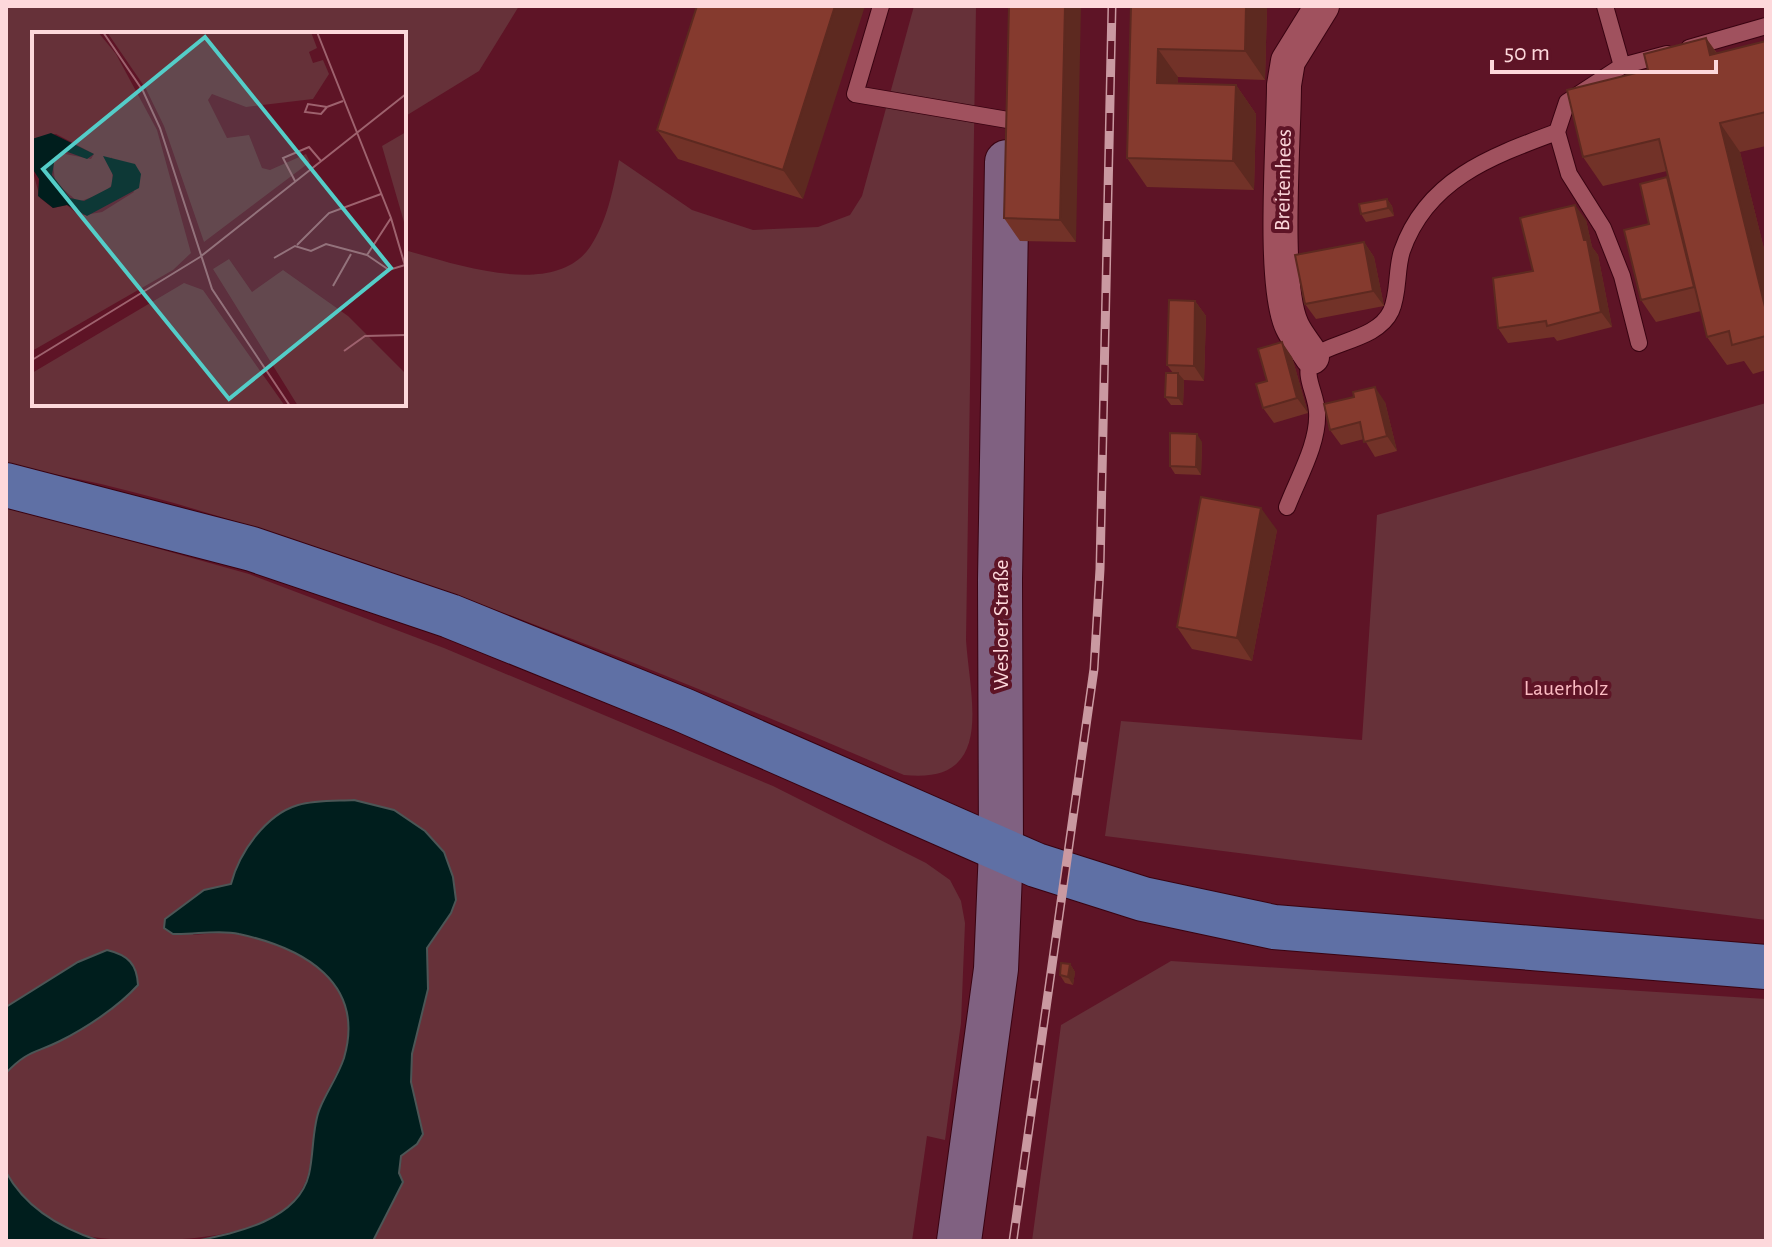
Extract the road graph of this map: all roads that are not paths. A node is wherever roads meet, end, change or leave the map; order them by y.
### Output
1 (881, 6) edge
2 (1322, 6) edge
3 (1605, 6) edge
4 (1766, 26) edge
5 (1622, 66) junction
6 (1008, 77) edge
7 (1008, 120) junction
8 (1557, 132) junction
9 (1639, 343) dead end
10 (1312, 357) junction
11 (6, 485) edge
12 (1287, 507) dead end
13 (1001, 849) junction
14 (1766, 967) edge
15 (959, 1241) edge

1 - 7 lane
2 - 10 street, Breitenhees
3 - 5 lane
4 - 5 lane
5 - 8 lane
6 - 7 street, Wesloer Straße
7 - 13 street, Wesloer Straße
8 - 9 lane
8 - 10 lane
10 - 12 lane
11 - 13 main road
13 - 14 main road
13 - 15 street, Wesloer Straße

